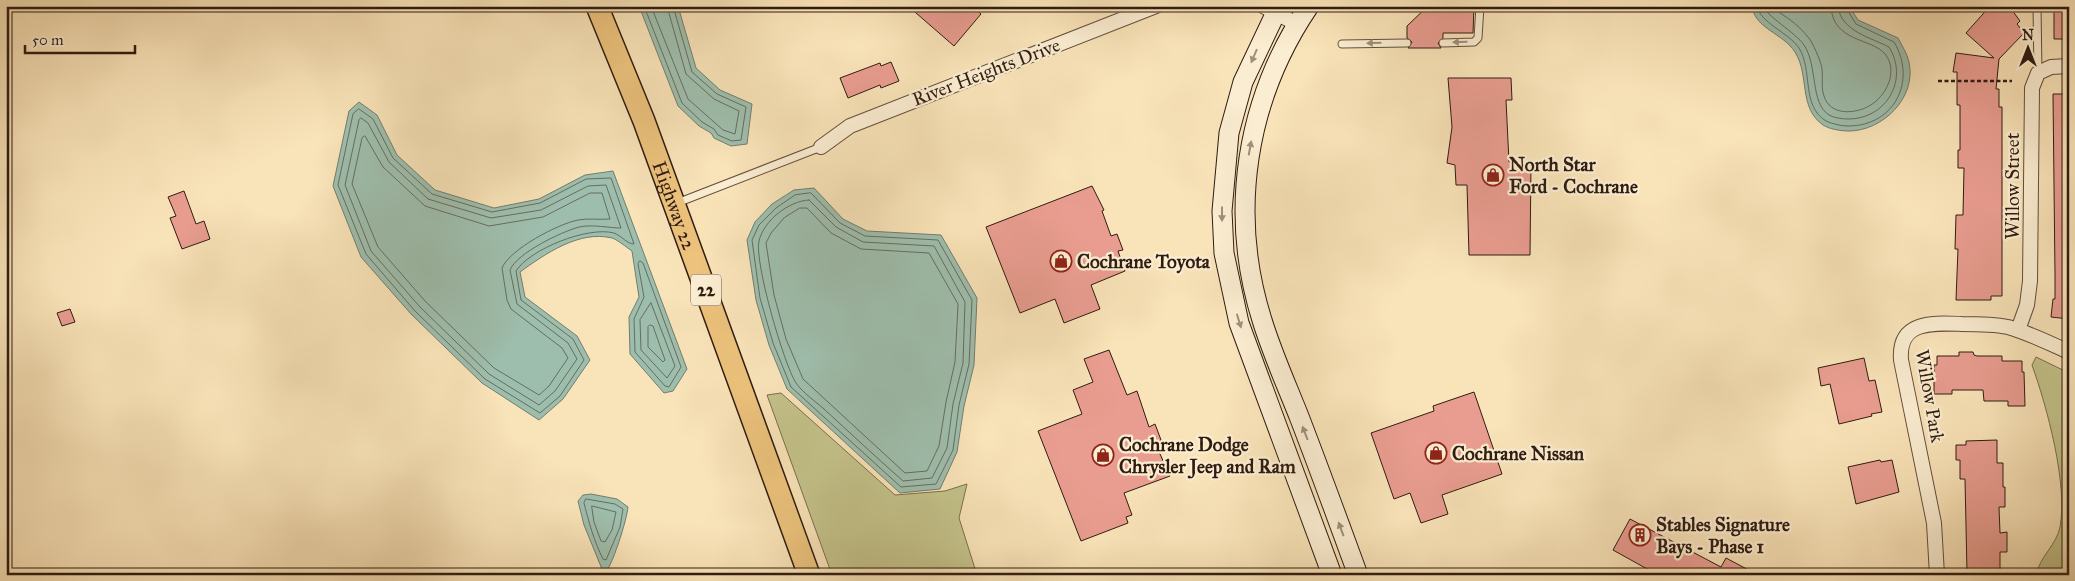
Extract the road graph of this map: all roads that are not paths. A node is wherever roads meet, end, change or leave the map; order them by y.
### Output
1 (597, 6) edge
2 (1156, 6) edge
3 (1309, 6) edge
4 (1480, 6) edge
5 (2037, 6) edge
6 (1272, 8) edge
7 (1297, 24) junction
8 (1407, 43) dead end
9 (1443, 43) dead end
10 (1342, 44) dead end
11 (2069, 66) edge
12 (2038, 73) junction
13 (821, 147) joint
14 (674, 204) junction
15 (1249, 266) junction
16 (1227, 273) junction
17 (2018, 330) junction
18 (2069, 352) edge
19 (1323, 478) junction
20 (1300, 489) junction
21 (809, 575) edge
22 (1332, 575) edge
23 (1358, 575) edge
24 (1937, 575) edge

1 - 14 main road, Highway 22 / 22
2 - 13 street, River Heights Drive
3 - 7 street
4 -> 9 lane
5 - 12 lane
6 - 7 street
6 -> 16 street
15 -> 7 street
8 -> 10 lane
11 - 12 street
12 - 17 street, Willow Street
13 - 14 lane
14 - 21 main road, Highway 22 / 22
15 - 16 street
19 -> 15 street
16 -> 20 street
17 - 18 street, Willow Park
17 - 24 street, Willow Park
19 - 20 street
23 -> 19 street
20 - 22 street

